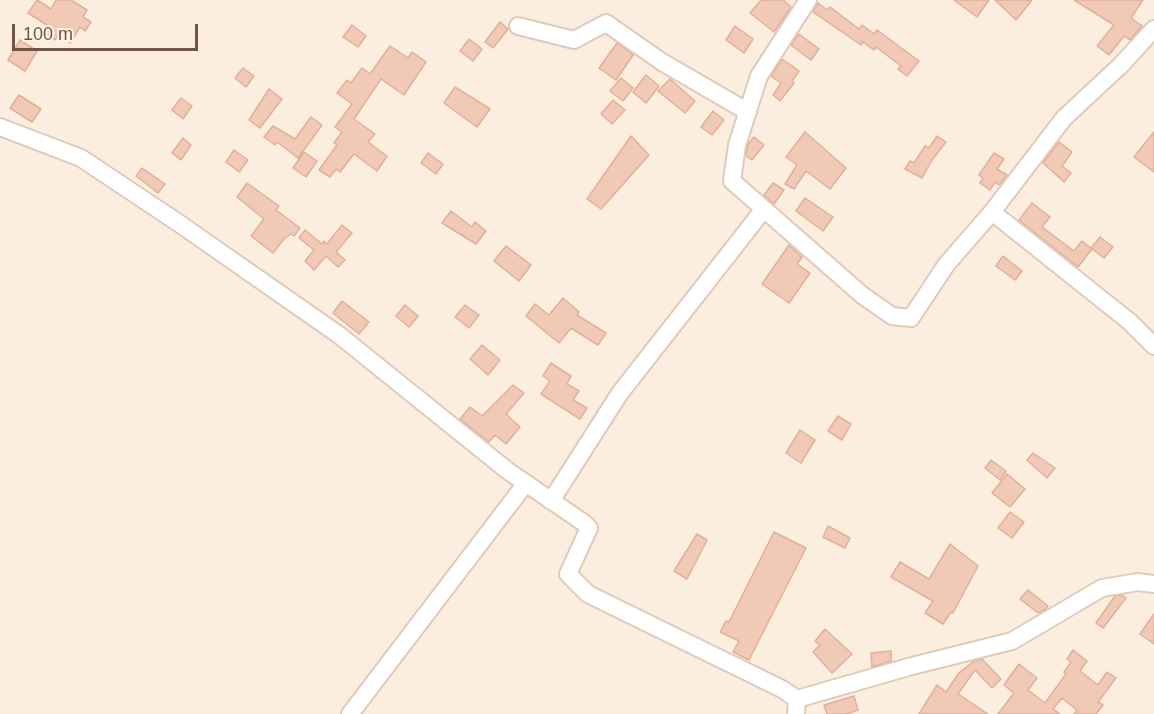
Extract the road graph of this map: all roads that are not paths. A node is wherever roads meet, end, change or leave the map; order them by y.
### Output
1 (808, 0) edge
2 (518, 26) dead end
3 (1154, 29) edge
4 (748, 112) junction
5 (0, 127) edge
6 (764, 209) junction
7 (992, 212) junction
8 (1154, 346) edge
9 (526, 483) junction
10 (551, 501) junction
11 (1154, 585) edge
12 (797, 707) edge
13 (350, 714) edge

1 - 4 street
2 - 4 street
3 - 7 street
4 - 6 street
5 - 9 street
6 - 7 street
6 - 10 street
7 - 8 street
9 - 10 street
9 - 13 street
10 - 12 street
11 - 12 street

